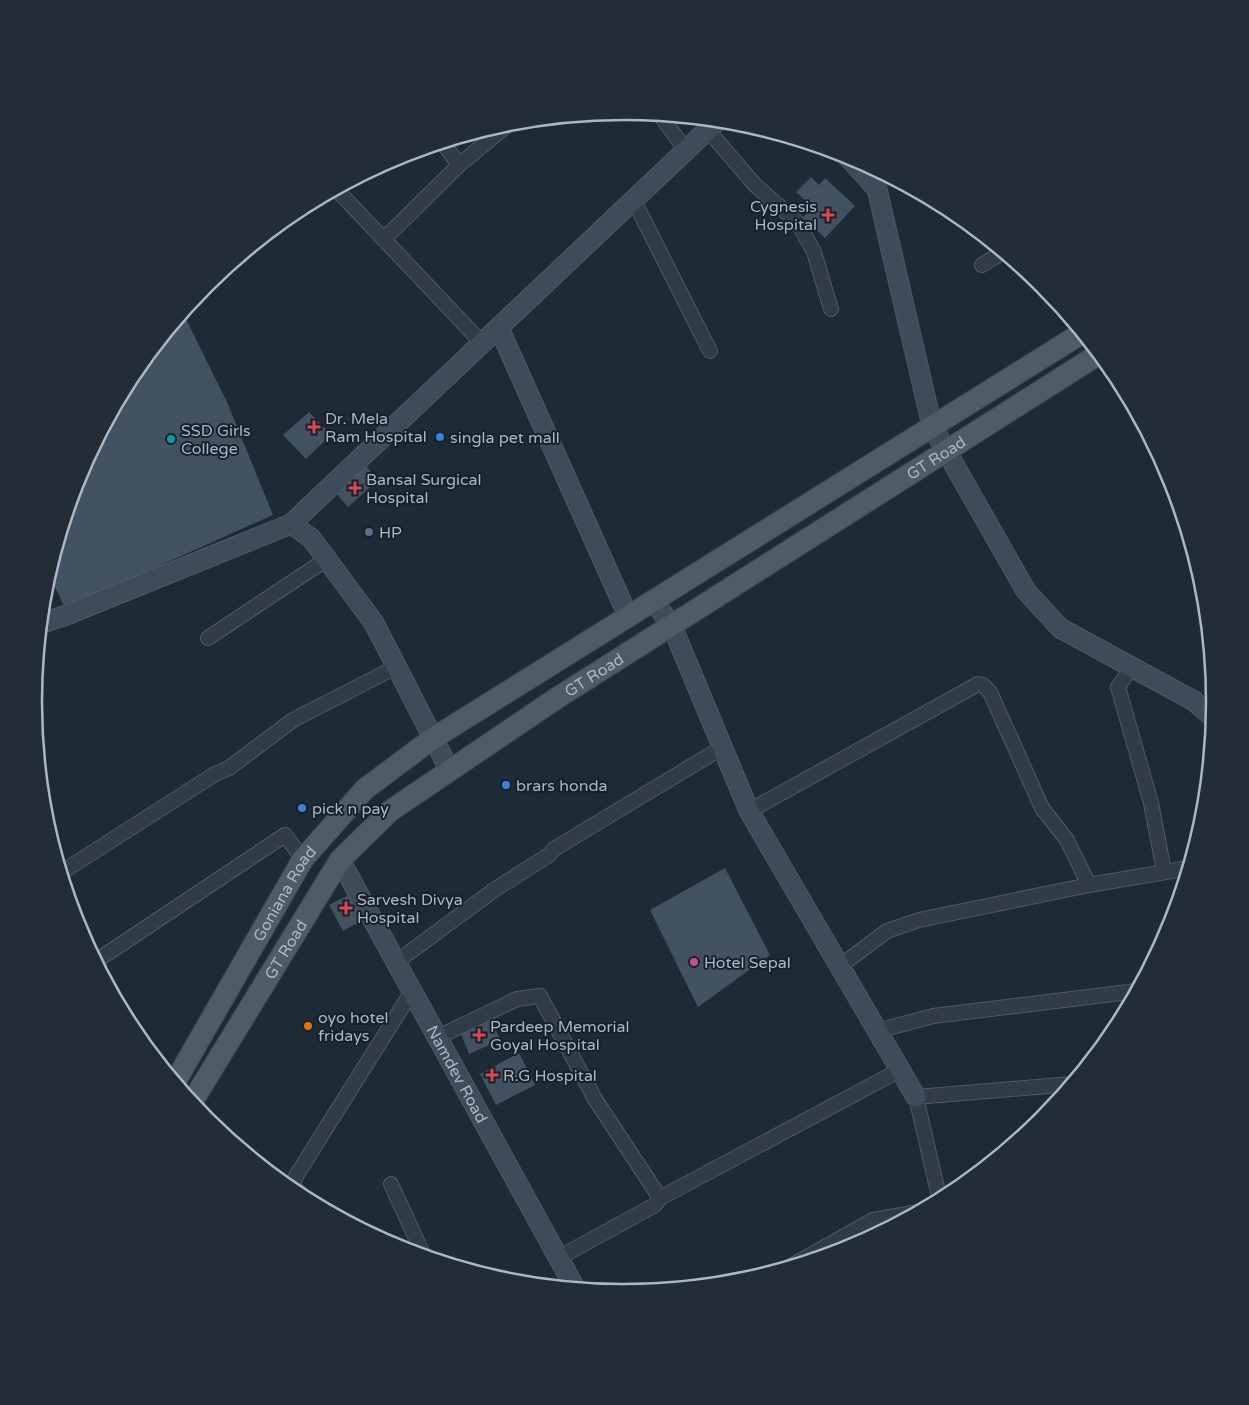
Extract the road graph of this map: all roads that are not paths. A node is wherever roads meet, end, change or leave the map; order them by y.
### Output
1 (665, 122) edge
2 (710, 127) edge
3 (714, 128) edge
4 (495, 135) edge
5 (447, 148) edge
6 (685, 149) junction
7 (459, 165) junction
8 (861, 171) edge
9 (341, 194) edge
10 (633, 199) junction
11 (384, 238) junction
12 (997, 256) edge
13 (982, 265) dead end
14 (832, 309) dead end
15 (499, 328) junction
16 (1076, 336) edge
17 (483, 344) junction
18 (710, 350) dead end
19 (1093, 358) edge
20 (932, 426) junction
21 (947, 452) junction
22 (291, 524) junction
23 (327, 559) junction
24 (653, 600) junction
25 (628, 616) junction
26 (48, 621) edge
27 (672, 626) junction
28 (208, 638) dead end
29 (396, 667) junction
30 (1132, 667) junction
31 (1206, 711) edge
32 (432, 739) junction
33 (723, 748) junction
34 (450, 771) junction
35 (750, 811) junction
36 (303, 859) junction
37 (340, 860) junction
38 (67, 869) edge
39 (1182, 869) edge
40 (1164, 871) junction
41 (1089, 885) junction
42 (102, 957) edge
43 (395, 963) junction
44 (840, 966) junction
45 (411, 992) junction
46 (1130, 992) edge
47 (877, 1030) junction
48 (436, 1038) junction
49 (900, 1070) junction
50 (179, 1076) edge
51 (1063, 1085) edge
52 (196, 1096) edge
53 (916, 1097) junction
54 (294, 1181) edge
55 (391, 1184) dead end
56 (938, 1193) edge
57 (660, 1198) junction
58 (899, 1215) edge
59 (423, 1248) edge
60 (813, 1253) edge
61 (558, 1258) junction
62 (572, 1282) edge

1 - 6 street
2 - 6 street
3 - 14 street
4 - 7 street
5 - 7 street
6 - 10 street
7 - 11 street
8 - 20 street
9 - 11 street
10 - 15 street
10 - 18 street
11 - 17 street
12 - 13 street
15 - 17 street
15 - 25 street
16 - 20 main road, GT Road
17 - 22 street
19 - 21 main road, GT Road
20 - 21 street
20 - 24 main road, GT Road
21 - 27 main road, GT Road
21 - 30 street
22 - 23 street
22 - 26 street
23 - 28 street
23 - 29 street
24 - 25 main road, GT Road
24 - 27 street
25 - 32 main road, GT Road
27 - 33 street
27 - 34 main road, GT Road
29 - 32 street
29 - 38 street
30 - 31 street
30 - 40 street
32 - 34 street
32 - 36 main road, Goniana Road
33 - 35 street
33 - 43 street
34 - 37 main road, GT Road
35 - 41 street
35 - 44 street
36 - 42 street
36 - 50 main road, Goniana Road
37 - 43 street, Namdev Road
37 - 52 main road, GT Road
39 - 40 street
40 - 41 street
41 - 44 street
43 - 45 street, Namdev Road
44 - 47 street
45 - 48 street, Namdev Road
45 - 54 street
46 - 47 street
47 - 49 street
48 - 57 street
48 - 61 street, Namdev Road
49 - 53 street
49 - 57 street
51 - 53 street
53 - 56 street
55 - 59 street
57 - 61 street
58 - 60 street
61 - 62 street, Namdev Road

